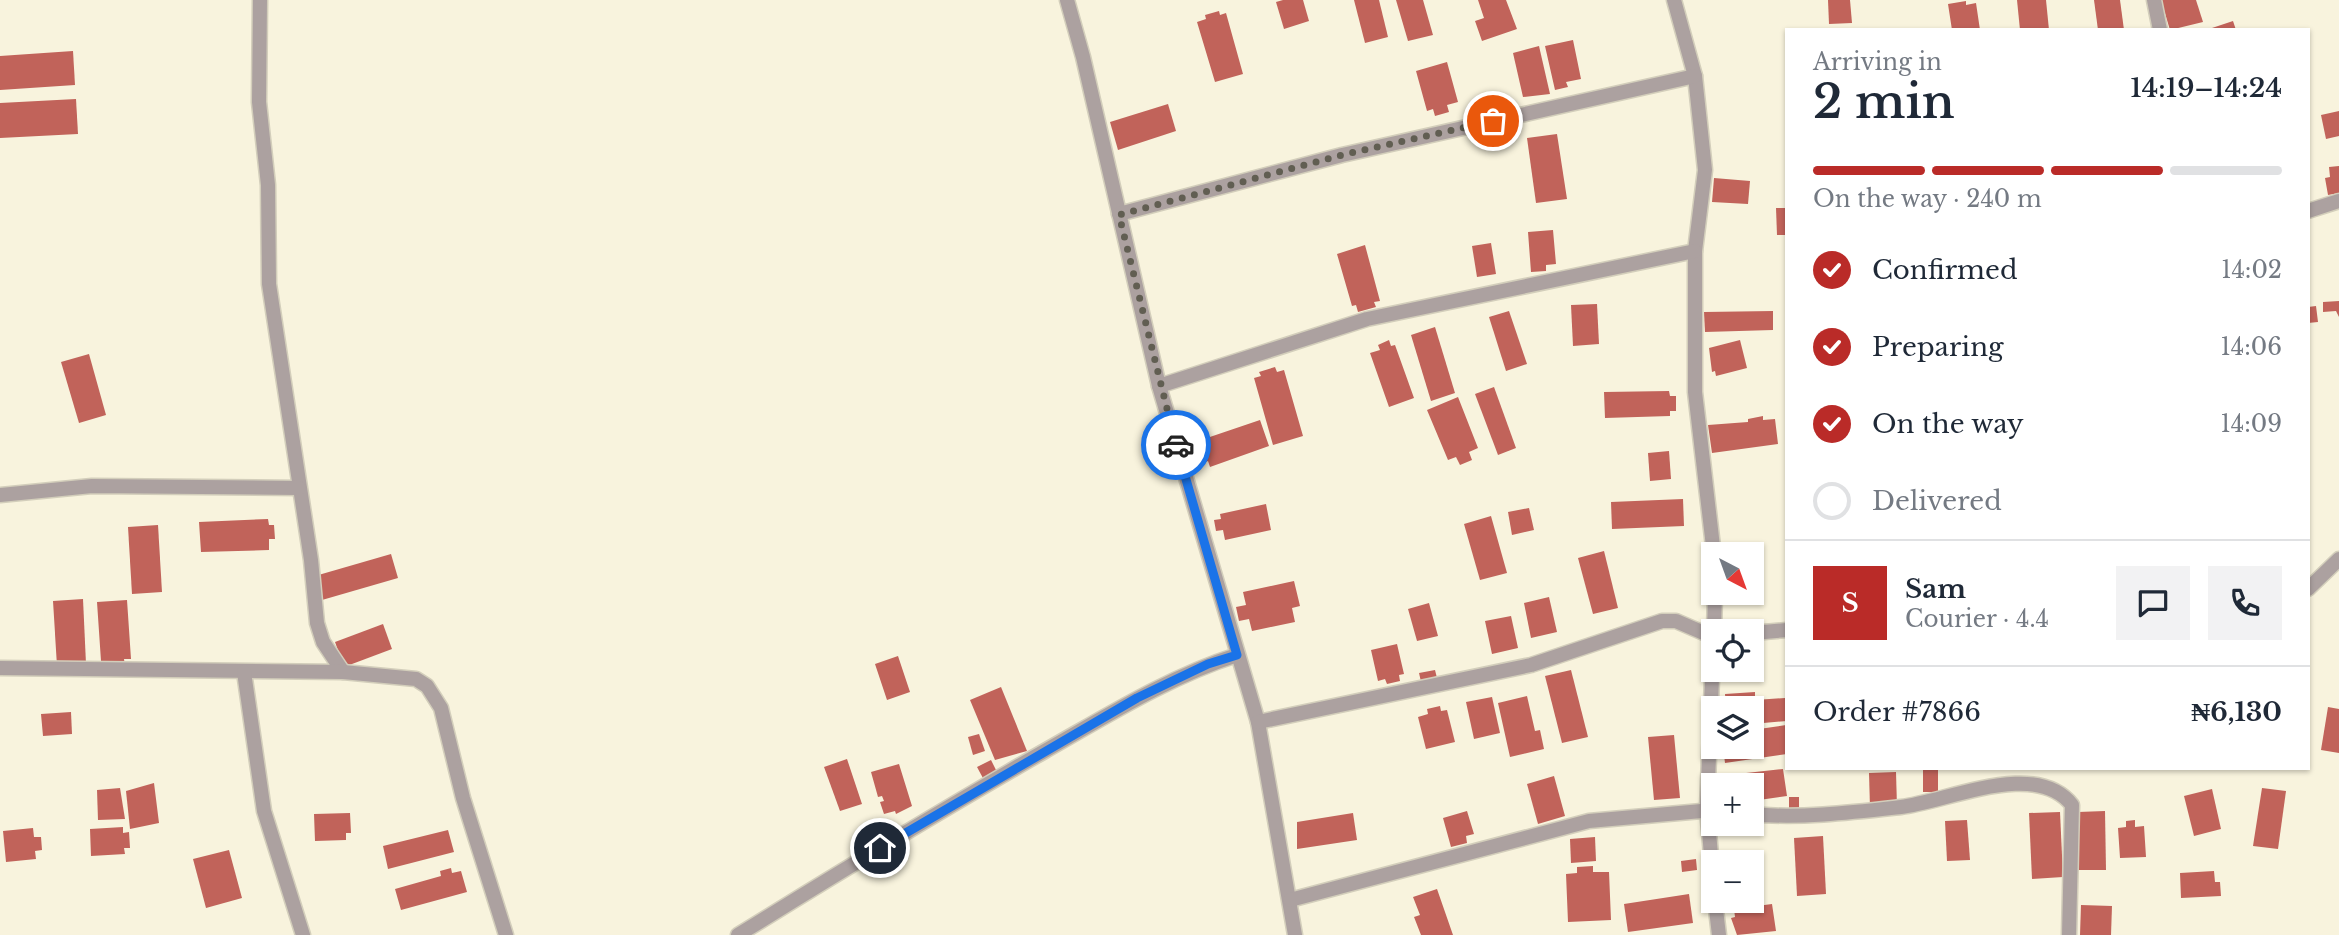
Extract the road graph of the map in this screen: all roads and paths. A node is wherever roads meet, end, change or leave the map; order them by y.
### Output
1 (260, 0) edge
2 (1067, 0) edge
3 (1674, 0) edge
4 (2154, 0) edge
5 (2160, 28) edge
6 (1695, 76) junction
7 (2339, 201) edge
8 (2310, 210) edge
9 (1119, 215) junction
10 (1695, 251) junction
11 (1159, 386) junction
12 (299, 488) junction
13 (0, 495) edge
14 (1712, 542) edge
15 (2339, 559) edge
16 (2310, 587) edge
17 (1785, 630) edge
18 (1701, 632) edge
19 (1764, 633) edge
20 (1237, 655) junction
21 (0, 668) edge
22 (244, 671) junction
23 (343, 672) junction
24 (1712, 682) edge
25 (1258, 722) junction
26 (1711, 773) edge
27 (1701, 811) edge
28 (1764, 813) edge
29 (1290, 900) junction
30 (1716, 913) edge
31 (303, 935) edge
32 (506, 935) edge
33 (738, 935) edge
34 (1295, 935) edge
35 (1719, 935) edge
36 (2069, 935) edge

1 - 12 street
2 - 9 street
3 - 6 street
4 - 5 street
6 - 9 street
6 - 10 street
7 - 8 street
9 - 11 street
10 - 11 street
10 - 14 street
11 - 20 street
12 - 13 street
12 - 23 street
15 - 16 street
17 - 19 street
18 - 25 street
20 - 25 street
20 - 33 street
21 - 22 street
22 - 23 street
22 - 31 street
23 - 32 street
24 - 26 street
25 - 29 street
27 - 29 street
28 - 36 street
29 - 34 street
30 - 35 street

